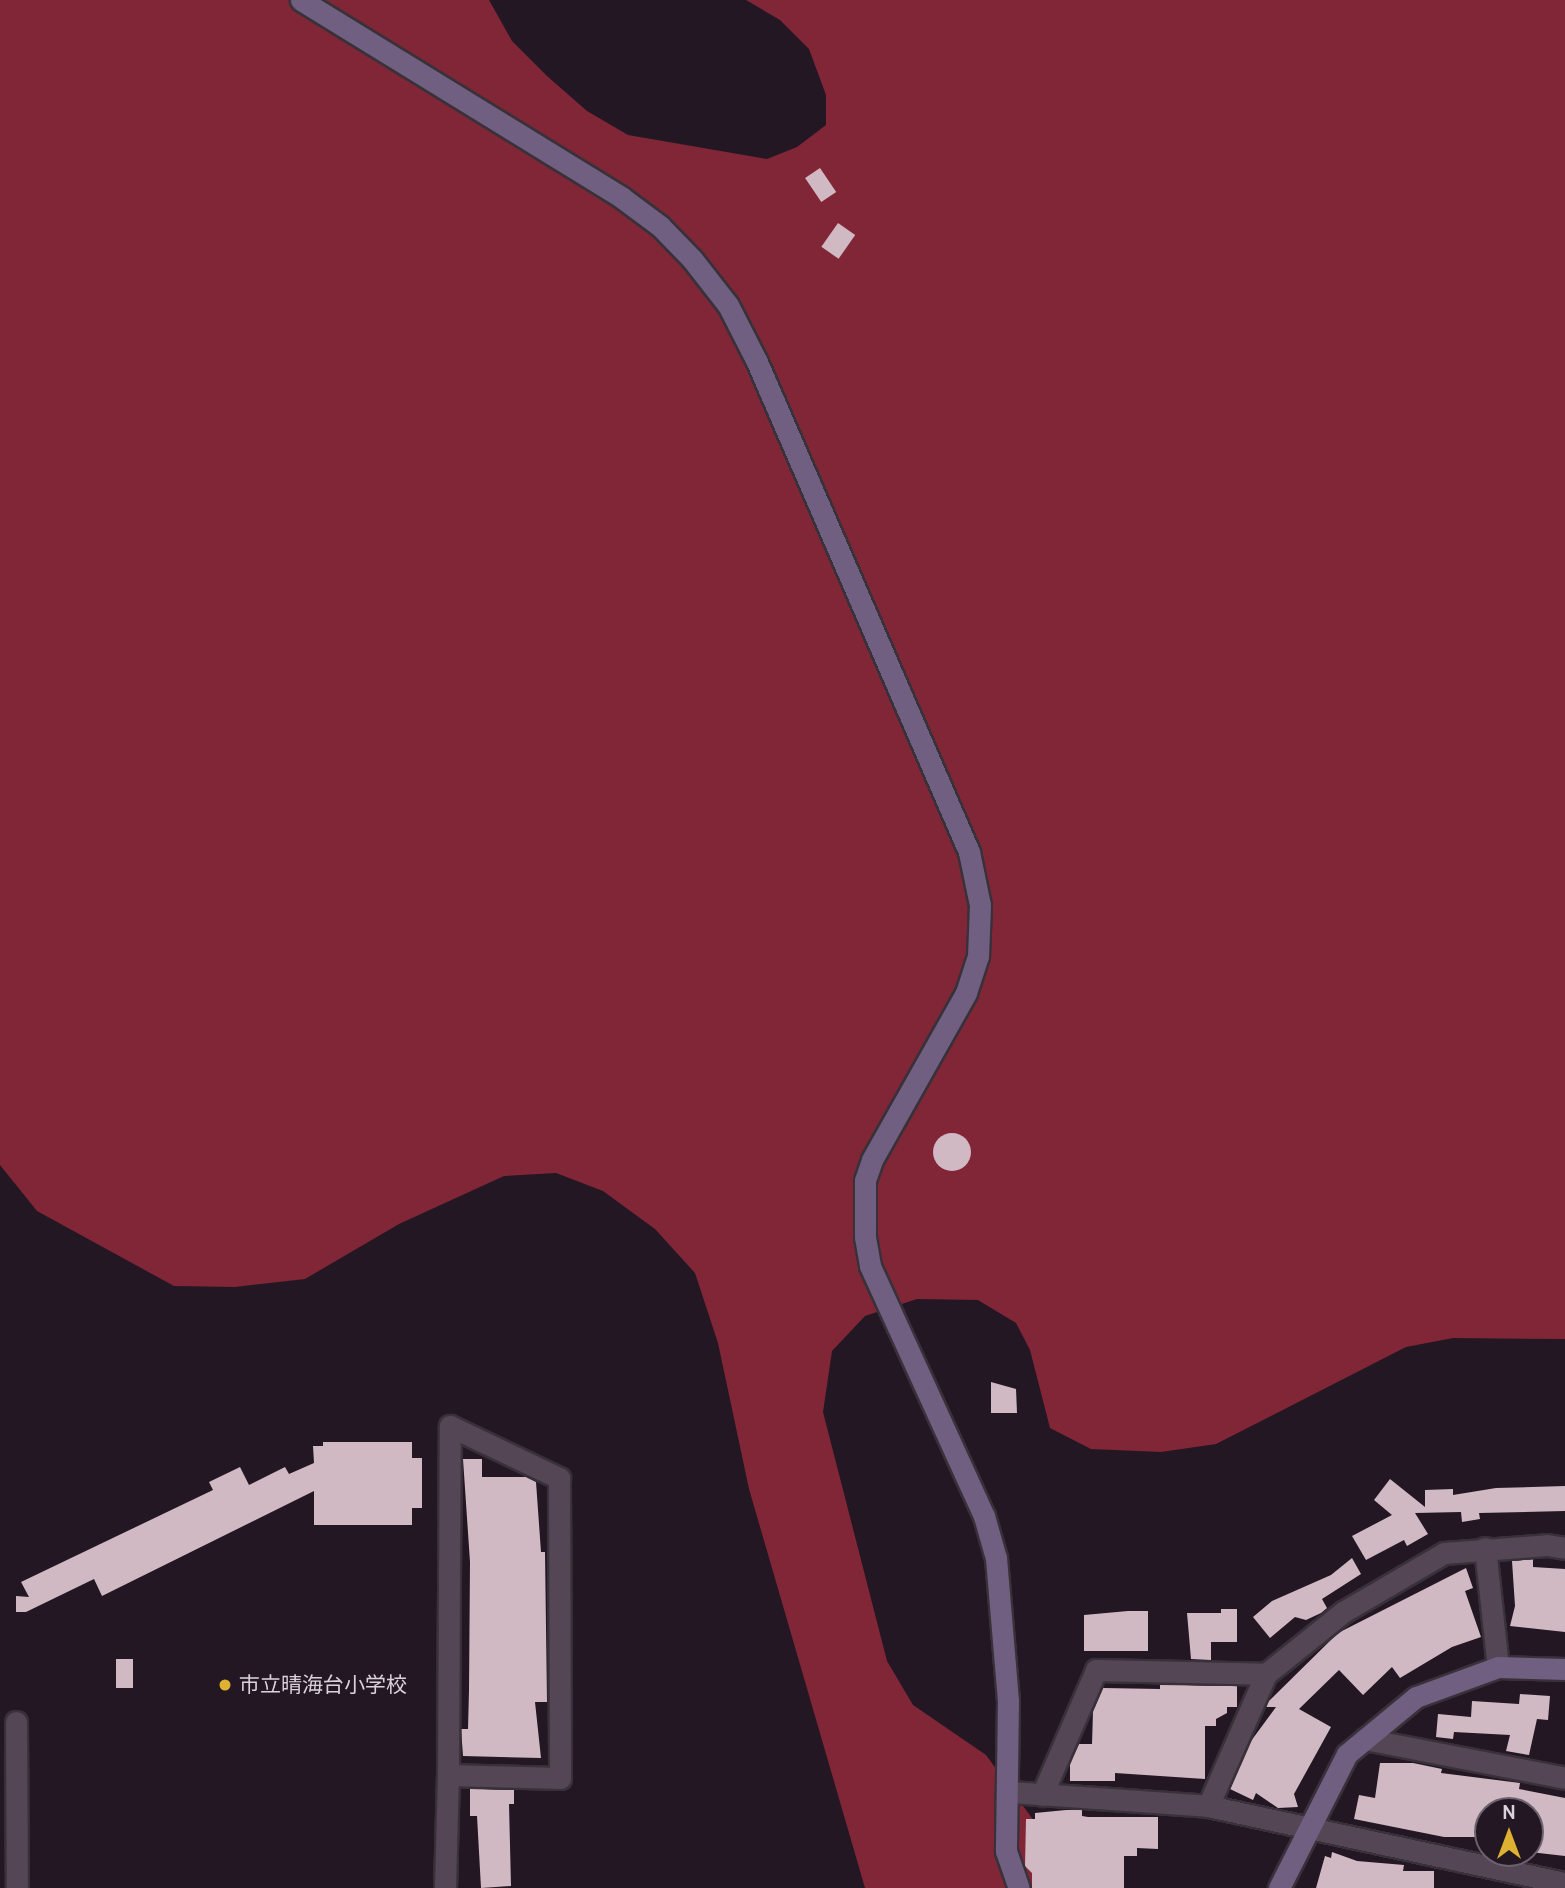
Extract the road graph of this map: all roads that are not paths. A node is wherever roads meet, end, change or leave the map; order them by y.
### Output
1 (301, 0) edge
2 (1485, 1548) junction
3 (1565, 1548) edge
4 (1498, 1667) junction
5 (1565, 1669) edge
6 (1266, 1674) junction
7 (16, 1722) dead end
8 (1365, 1739) junction
9 (447, 1775) junction
10 (1565, 1778) edge
11 (1010, 1792) junction
12 (1042, 1795) junction
13 (1208, 1806) junction
14 (1311, 1829) junction
15 (1565, 1883) edge
16 (17, 1888) edge
17 (429, 1888) edge
18 (445, 1888) edge
19 (1018, 1888) edge
20 (1279, 1888) edge

1 - 11 street
2 - 3 street
2 - 4 street
2 - 6 street
4 - 5 street
4 - 8 street
6 - 12 street
6 - 13 street
7 - 16 street
8 - 10 street
8 - 14 street
9 - 9 street
9 - 18 street
11 - 12 street
11 - 19 street
12 - 13 street
13 - 14 street
14 - 15 street
14 - 20 street
17 - 18 street

